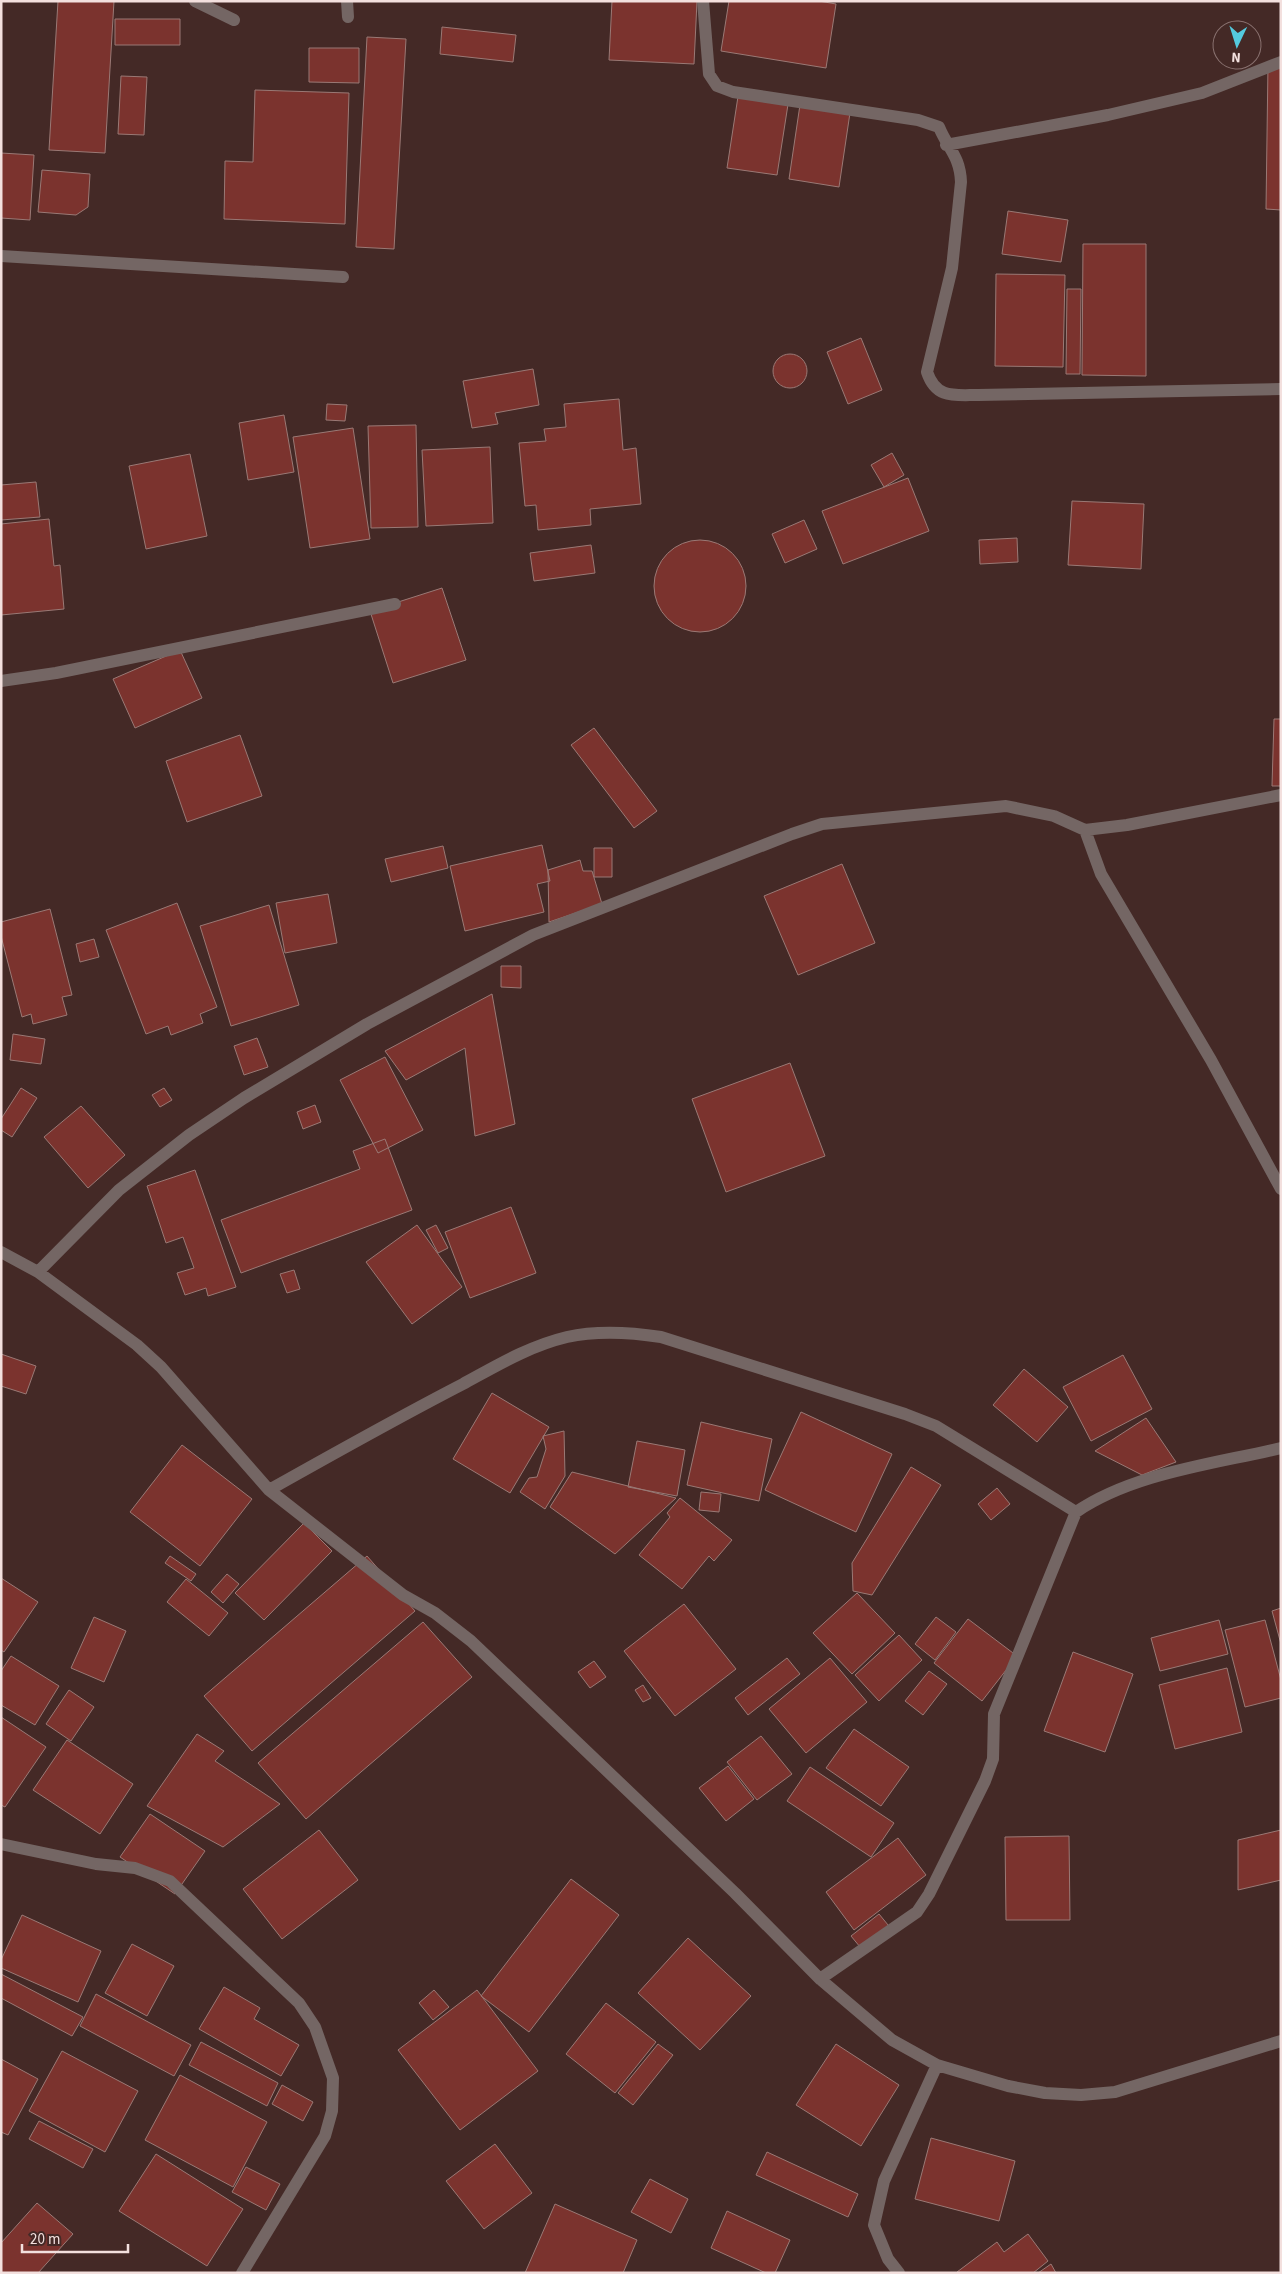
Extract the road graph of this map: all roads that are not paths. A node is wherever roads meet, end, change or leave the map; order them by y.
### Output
1 (195, 1) edge
2 (346, 1) edge
3 (703, 1) edge
4 (348, 17) dead end
5 (234, 20) dead end
6 (1281, 62) edge
7 (946, 144) junction
8 (1, 256) edge
9 (342, 276) dead end
10 (1281, 390) edge
11 (396, 604) dead end
12 (1, 681) edge
13 (1281, 795) edge
14 (1086, 830) junction
15 (1281, 1189) edge
16 (1, 1252) edge
17 (38, 1272) junction
18 (1281, 1448) edge
19 (270, 1490) junction
20 (1076, 1512) junction
21 (1, 1844) edge
22 (820, 1979) junction
23 (1281, 2041) edge
24 (937, 2065) junction
25 (242, 2273) edge
26 (899, 2273) edge

1 - 5 street
2 - 4 street
3 - 7 street
6 - 7 street
7 - 10 street
8 - 9 street
11 - 12 street
13 - 14 street
14 - 15 street
14 - 17 street
16 - 17 street
17 - 19 street
18 - 20 street
19 - 20 street
19 - 22 street
20 - 22 street
21 - 25 street
22 - 24 street
23 - 24 street
24 - 26 street

